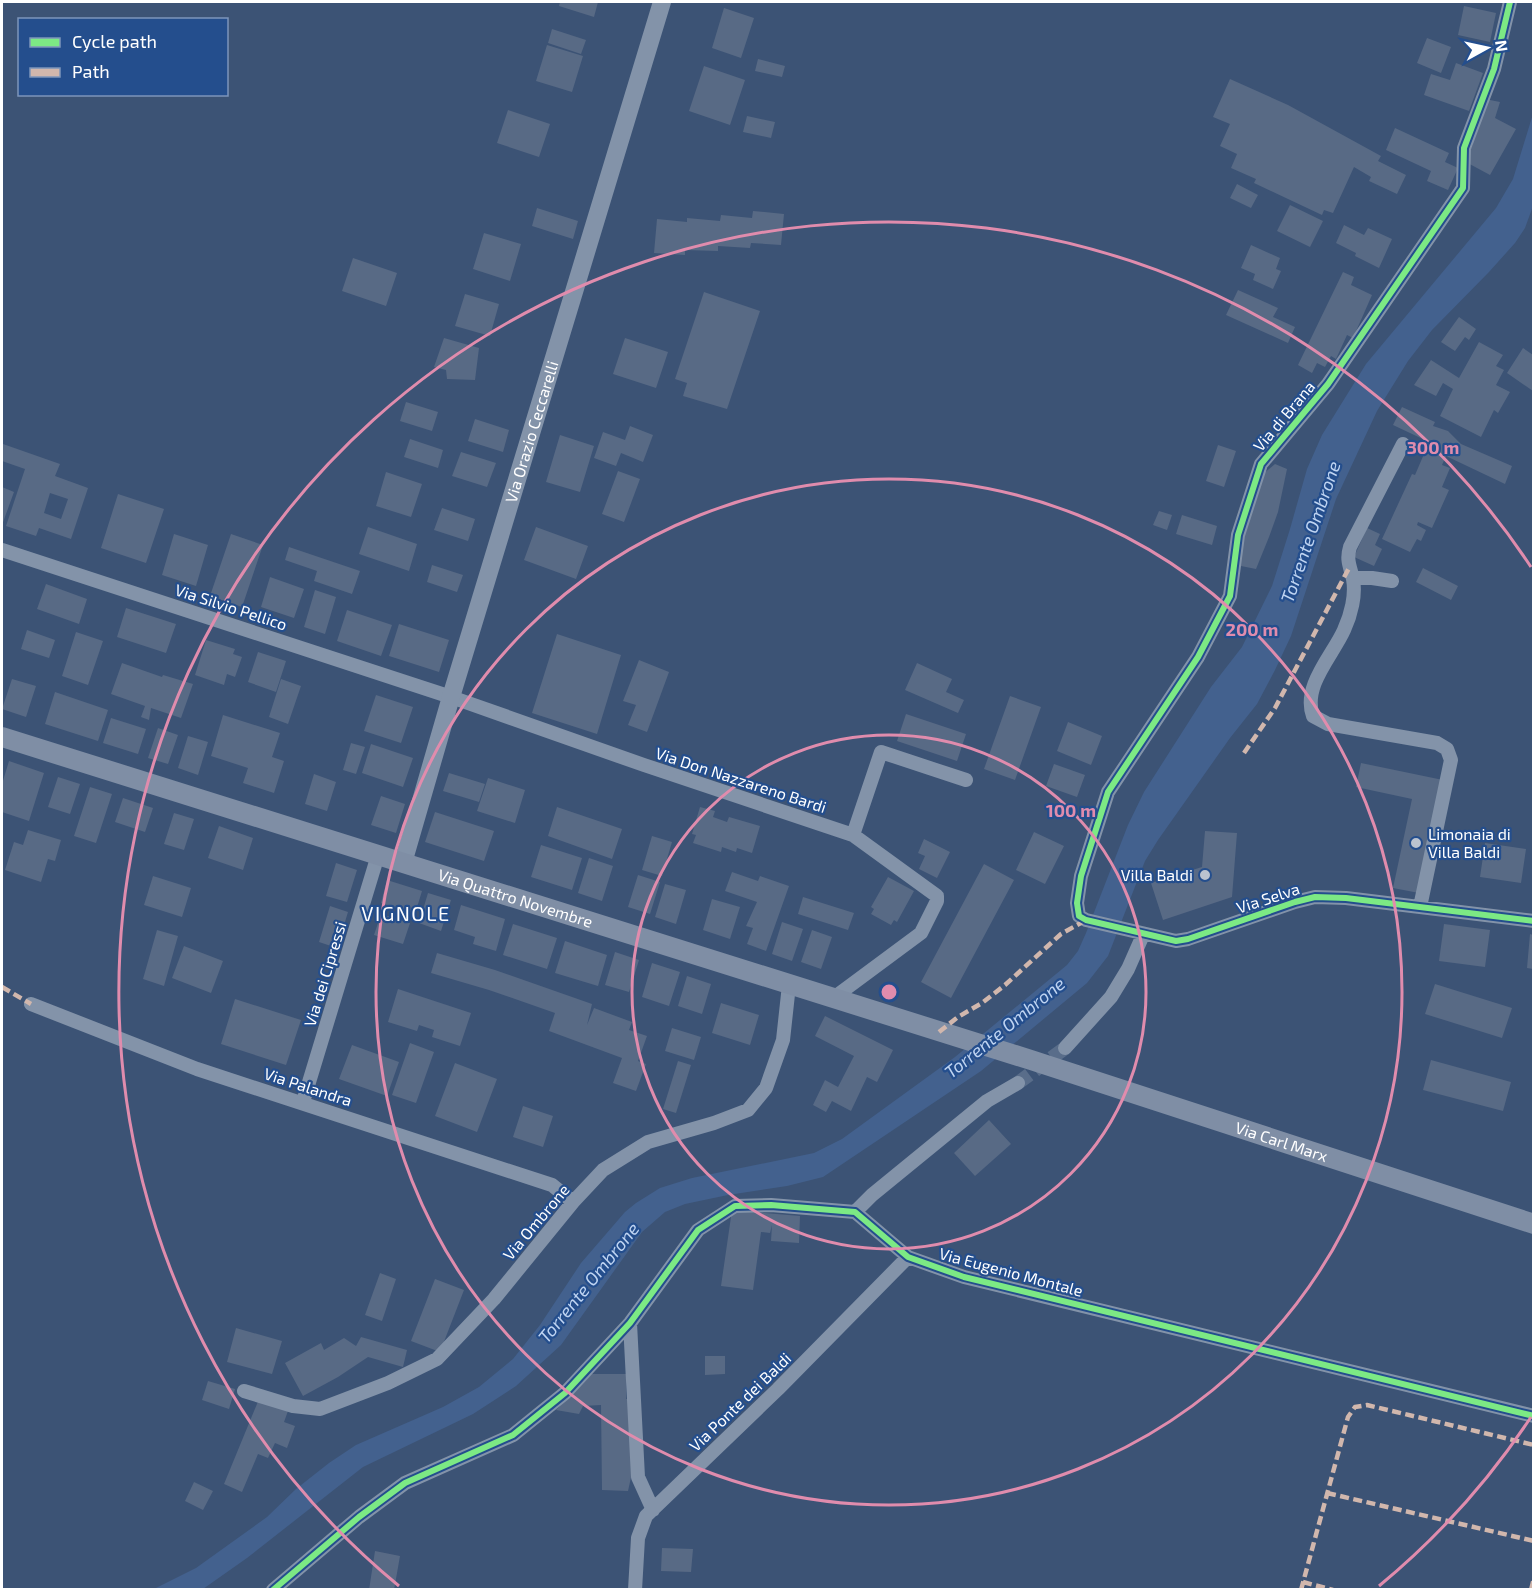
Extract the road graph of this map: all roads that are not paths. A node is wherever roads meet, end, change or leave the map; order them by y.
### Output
1 (662, 2) edge
2 (1510, 2) edge
3 (1403, 444) dead end
4 (2, 550) edge
5 (1353, 578) junction
6 (1392, 581) dead end
7 (451, 696) junction
8 (2, 737) edge
9 (966, 780) dead end
10 (853, 835) junction
11 (378, 855) junction
12 (404, 863) junction
13 (1420, 907) junction
14 (1086, 920) joint
15 (1533, 921) edge
16 (1138, 933) junction
17 (789, 985) junction
18 (832, 999) junction
19 (32, 1004) dead end
20 (1065, 1048) tunnel mouth
21 (1031, 1060) joint
22 (1018, 1083) tunnel mouth
23 (303, 1102) junction
24 (573, 1202) junction
25 (855, 1212) junction
26 (1533, 1224) edge
27 (908, 1257) junction
28 (630, 1323) junction
29 (244, 1391) dead end
30 (1533, 1416) edge
31 (653, 1509) junction
32 (273, 1590) edge
33 (635, 1590) edge

1 - 7 street, Via Orazio Ceccarelli
2 - 14 street, Via di Brana
3 - 5 street
4 - 7 street, Via Silvio Pellico
5 - 6 street
5 - 13 street
7 - 10 street, Via Don Nazzareno Bardi
7 - 12 street, Via Orazio Ceccarelli
8 - 11 main road, Via Quattro Novembre
9 - 10 street
10 - 18 street, Via Don Nazzareno Bardi
11 - 12 main road, Via Quattro Novembre
11 - 23 street, Via dei Cipressi
12 - 17 main road, Via Quattro Novembre
13 - 15 street, Via Selva
13 - 16 street, Via Selva
14 - 16 street, Via Selva
16 - 20 street
17 - 18 main road, Via Quattro Novembre
17 - 24 street, Via Ombrone
18 - 21 main road, Via Quattro Novembre
19 - 23 street, Via Palandra
21 - 26 main road, Via Carl Marx
22 - 25 street
23 - 24 street, Via Palandra
24 - 29 street, Via Ombrone
25 - 27 street, Via Eugenio Montale
25 - 28 street
27 - 30 street, Via Eugenio Montale
27 - 31 street, Via Ponte dei Baldi
28 - 31 street
28 - 32 street
31 - 33 street, Via Ponte dei Baldi

